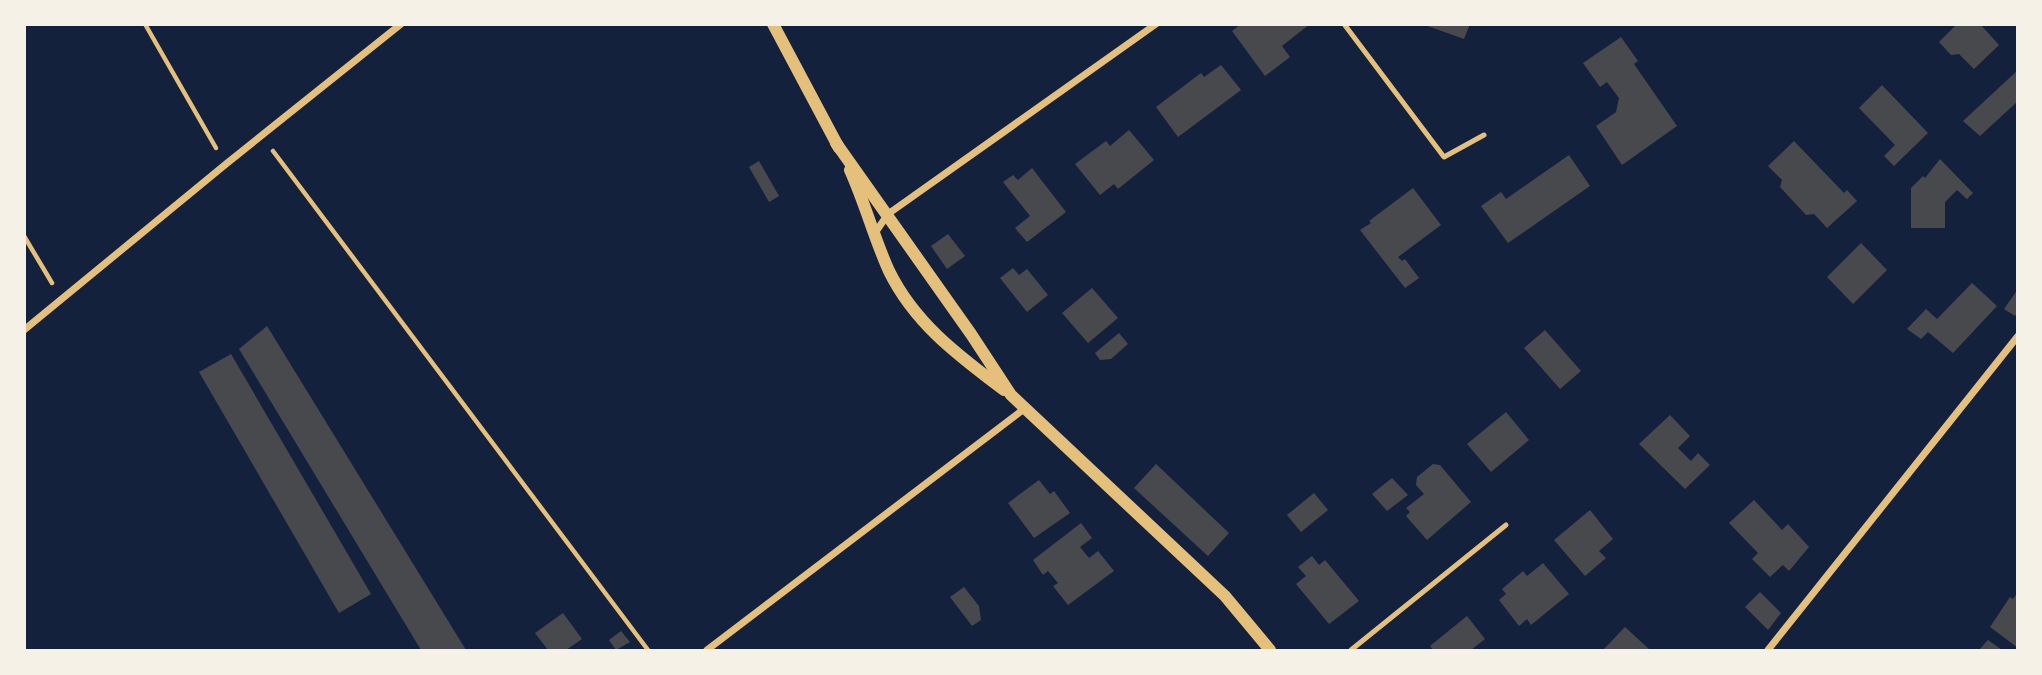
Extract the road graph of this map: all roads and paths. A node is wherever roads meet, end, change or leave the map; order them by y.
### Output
1 (145, 24) edge
2 (401, 24) edge
3 (773, 24) edge
4 (1156, 24) edge
5 (1344, 24) edge
6 (1484, 135) dead end
7 (262, 136) junction
8 (836, 143) junction
9 (226, 164) junction
10 (888, 214) junction
11 (875, 233) junction
12 (24, 236) edge
13 (61, 299) junction
14 (24, 330) edge
15 (2018, 336) edge
16 (1011, 395) junction
17 (1024, 409) junction
18 (1506, 525) dead end
19 (648, 650) edge
20 (707, 650) edge
21 (1270, 650) edge
22 (1351, 650) edge
23 (1768, 650) edge

1 - 9 path
2 - 7 street
3 - 8 street
4 - 10 street
5 - 6 lane
7 - 9 street
7 - 19 path
8 - 10 street
8 - 11 street
9 - 13 street
10 - 11 street
10 - 16 street
11 - 16 street
12 - 13 path
13 - 14 street
15 - 23 street
16 - 17 street
17 - 20 street
17 - 21 street
18 - 22 lane

